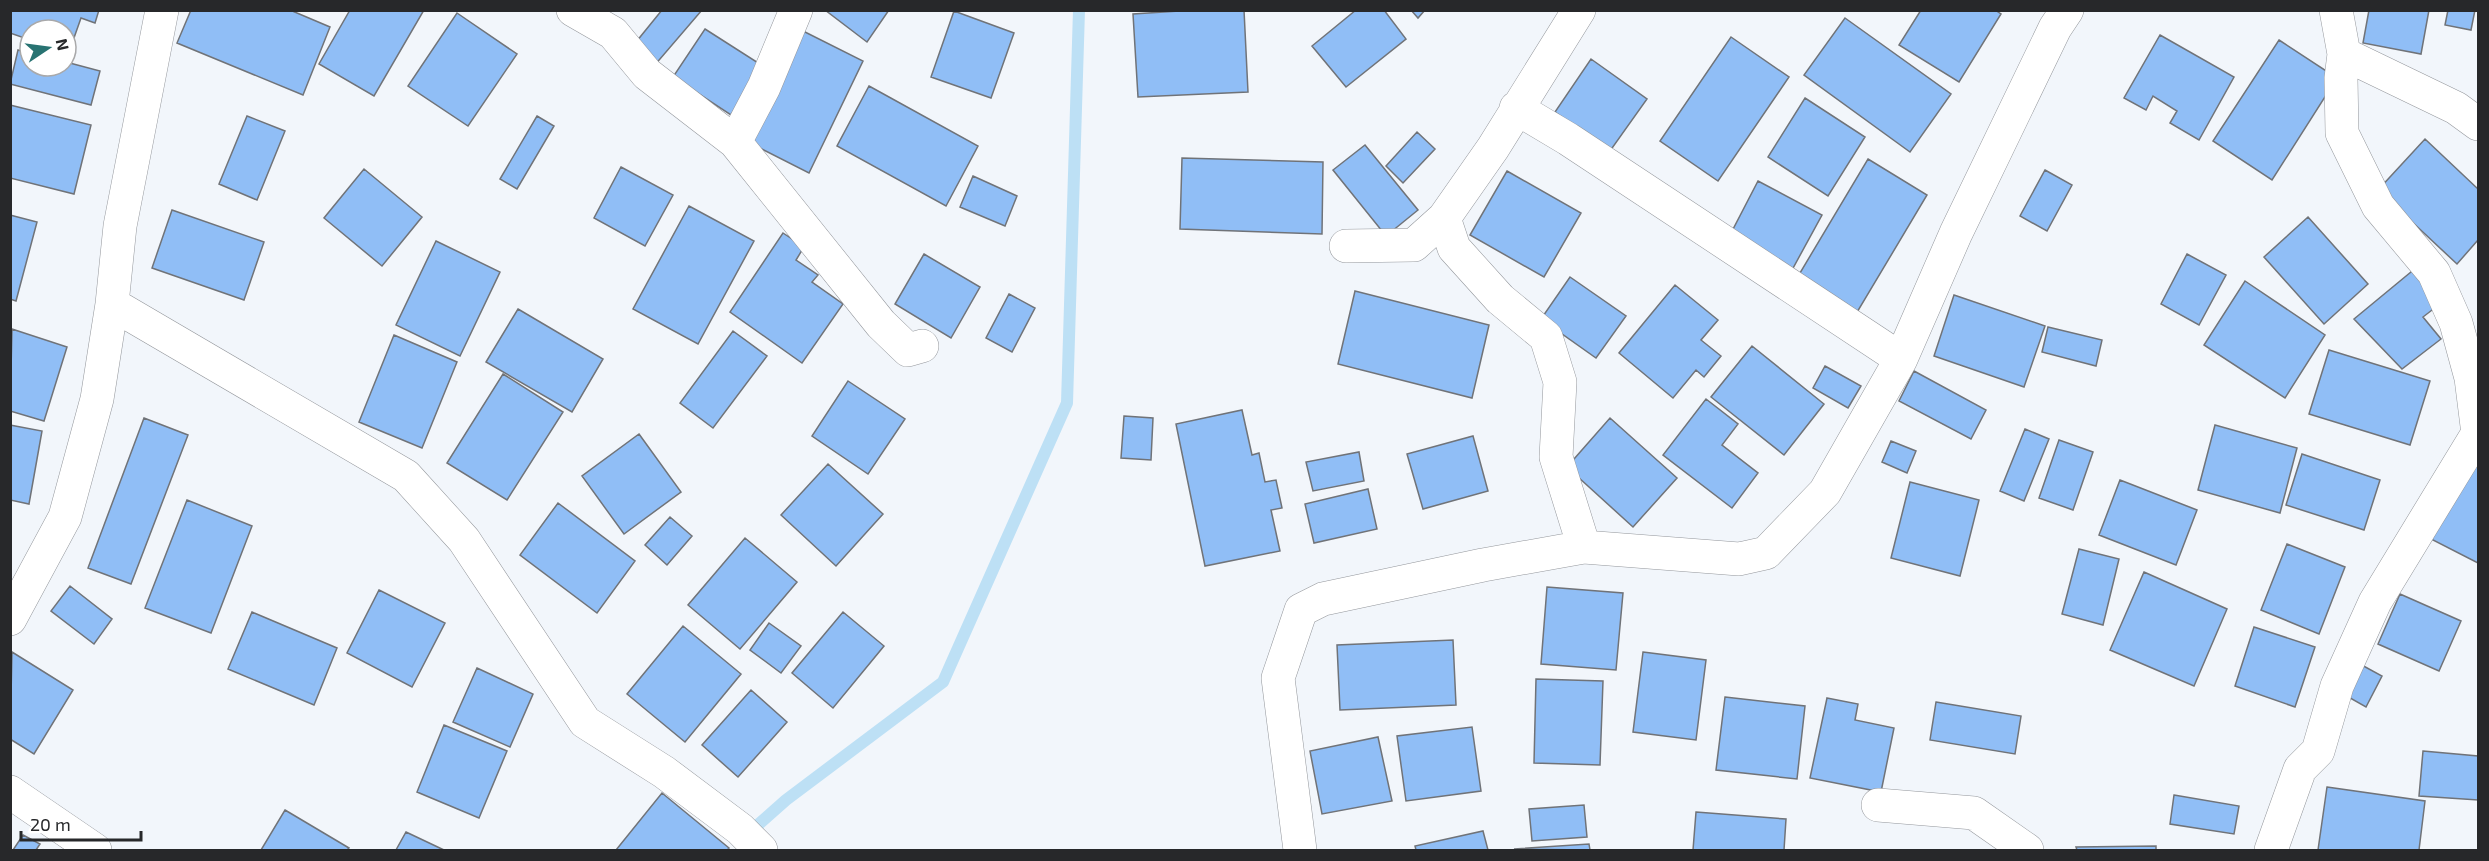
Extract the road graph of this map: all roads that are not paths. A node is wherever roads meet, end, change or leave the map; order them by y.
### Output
1 (162, 10) edge
2 (573, 10) edge
3 (796, 10) edge
4 (1579, 10) edge
5 (2067, 10) edge
6 (2336, 10) edge
7 (2344, 54) junction
8 (1516, 108) junction
9 (2478, 123) edge
10 (735, 142) junction
11 (1444, 218) junction
12 (1346, 246) dead end
13 (112, 304) junction
14 (922, 346) dead end
15 (1901, 358) junction
16 (2478, 434) edge
17 (1584, 547) junction
18 (10, 619) edge
19 (10, 792) edge
20 (1878, 805) dead end
21 (751, 840) edge
22 (95, 850) edge
23 (1300, 850) edge
24 (2027, 850) edge
25 (2271, 850) edge

1 - 13 street
2 - 10 street
3 - 10 street
4 - 8 street
5 - 15 street
6 - 7 street
7 - 9 street
7 - 16 street
8 - 11 street
8 - 15 street
10 - 14 street
11 - 12 street
11 - 17 street
13 - 18 street
13 - 21 street
15 - 17 street
16 - 25 street
17 - 23 street
19 - 22 street
20 - 24 street

